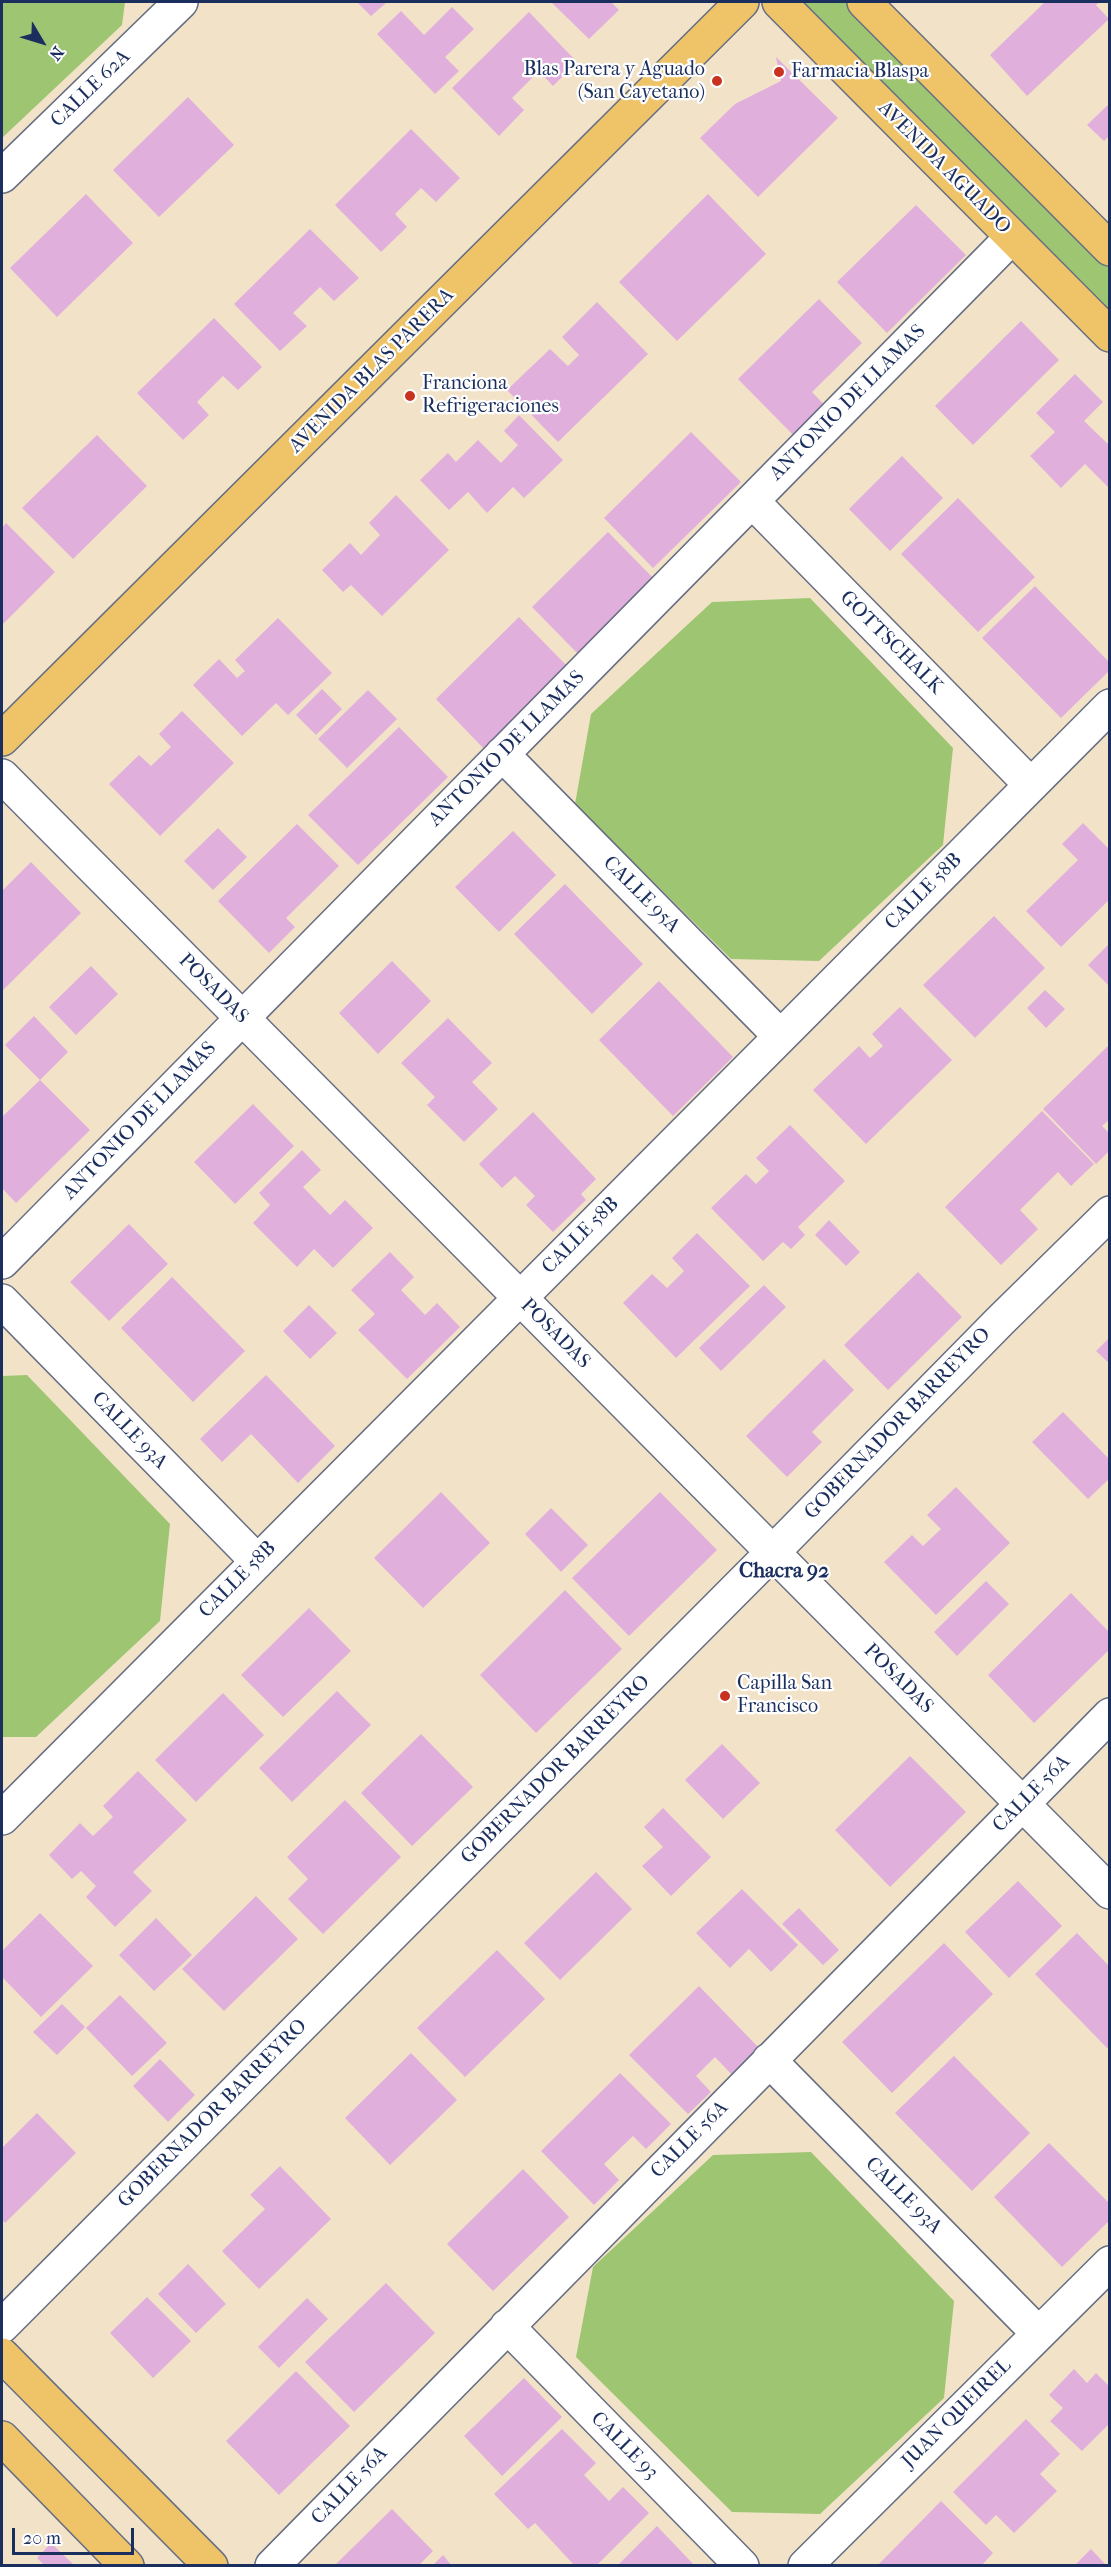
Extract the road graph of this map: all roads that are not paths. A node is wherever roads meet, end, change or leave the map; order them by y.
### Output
1 (181, 2) edge
2 (742, 2) edge
3 (779, 2) edge
4 (864, 2) edge
5 (2, 176) edge
6 (1012, 237) junction
7 (1110, 249) edge
8 (1110, 335) edge
9 (752, 501) junction
10 (1110, 706) edge
11 (2, 739) edge
12 (502, 754) junction
13 (2, 776) edge
14 (1031, 785) junction
15 (242, 1018) junction
16 (780, 1036) junction
17 (1110, 1213) edge
18 (2, 1262) edge
19 (519, 1298) junction
20 (2, 1301) edge
21 (772, 1553) junction
22 (257, 1561) junction
23 (1110, 1715) edge
24 (1022, 1804) junction
25 (2, 1818) edge
26 (1110, 1892) edge
27 (769, 2060) junction
28 (1110, 2262) edge
29 (2, 2326) edge
30 (507, 2326) junction
31 (1038, 2332) junction
32 (2, 2355) edge
33 (2, 2438) edge
34 (127, 2565) edge
35 (211, 2565) edge
36 (272, 2565) edge
37 (742, 2565) edge
38 (805, 2565) edge

1 - 5 street, CALLE 62A
2 - 11 main road, AVENIDA BLAS PARERA
3 - 6 main road, AVENIDA AGUADO
4 - 7 main road
6 - 8 main road, AVENIDA AGUADO
6 - 9 street, ANTONIO DE LLAMAS
9 - 12 street, ANTONIO DE LLAMAS
9 - 14 street, GOTTSCHALK
10 - 14 street, CALLE 58B
12 - 15 street, ANTONIO DE LLAMAS
12 - 16 street, CALLE 95A
13 - 15 street, POSADAS
14 - 16 street, CALLE 58B
15 - 18 street, ANTONIO DE LLAMAS
15 - 19 street, POSADAS
16 - 19 street, CALLE 58B
17 - 21 street, GOBERNADOR BARREYRO
19 - 21 street, POSADAS
19 - 22 street, CALLE 58B
20 - 22 street, CALLE 93A
21 - 24 street, POSADAS
21 - 29 street, GOBERNADOR BARREYRO
22 - 25 street, CALLE 58B
23 - 24 street, CALLE 56A
24 - 26 street, POSADAS
24 - 27 street, CALLE 56A
27 - 30 street, CALLE 56A
27 - 31 street, CALLE 93A
28 - 31 street, JUAN QUEIREL
30 - 36 street, CALLE 56A
30 - 37 street, CALLE 93
31 - 38 street, JUAN QUEIREL
32 - 35 main road
33 - 34 main road

